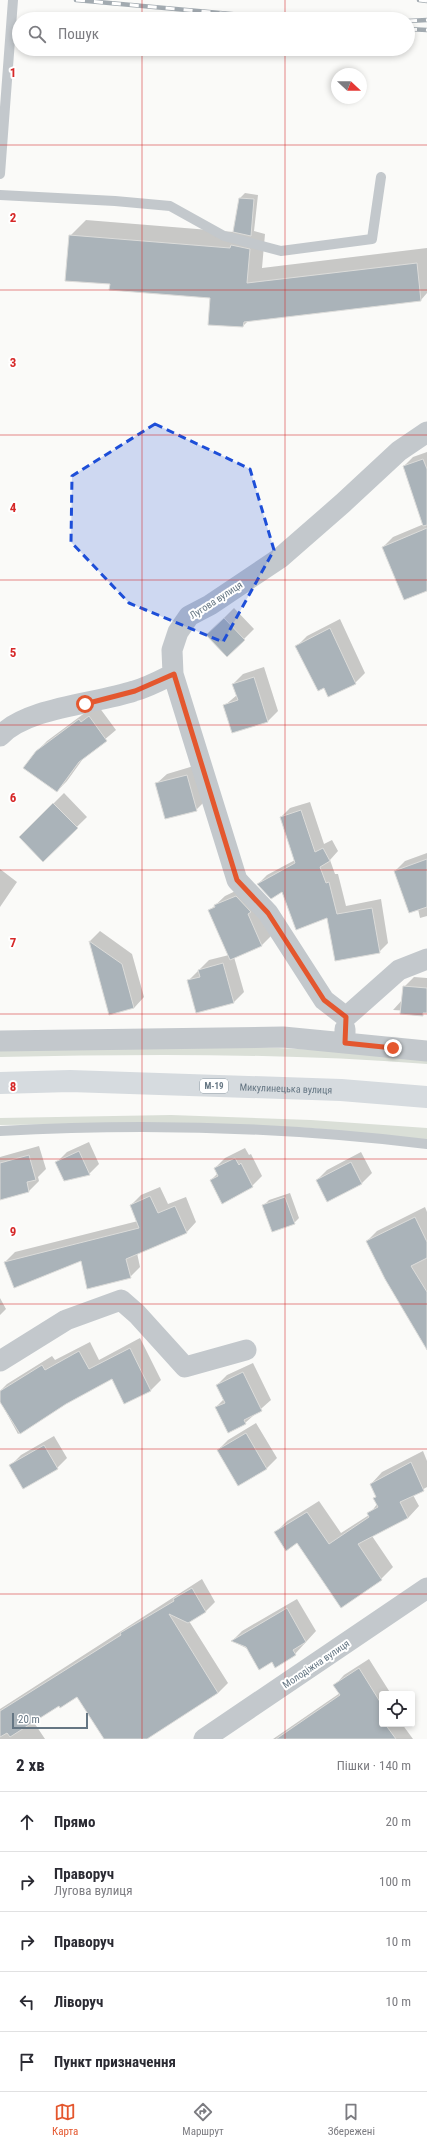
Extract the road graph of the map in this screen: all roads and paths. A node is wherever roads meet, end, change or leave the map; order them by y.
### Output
1 (13, 0) edge
2 (12, 12) edge
3 (12, 13) edge
4 (0, 174) edge
5 (381, 177) dead end
6 (0, 195) edge
7 (427, 432) edge
8 (174, 674) junction
9 (0, 736) edge
10 (427, 959) edge
11 (346, 1017) junction
12 (0, 1041) edge
13 (345, 1043) junction
14 (427, 1051) edge
15 (0, 1083) edge
16 (427, 1098) edge
17 (0, 1131) edge
18 (427, 1144) edge
19 (246, 1350) dead end
20 (0, 1361) edge
21 (427, 1588) edge
22 (204, 1739) edge

1 - 2 lane
3 - 4 lane
5 - 6 lane
7 - 8 street, Лугова вулиця
8 - 9 street
8 - 11 street, Лугова вулиця
10 - 11 street
11 - 13 street
12 - 13 street
13 - 14 street
15 - 16 highway, Микулинецька вулиця / М-19
17 - 18 lane
19 - 20 street
21 - 22 street, Молодіжна вулиця

